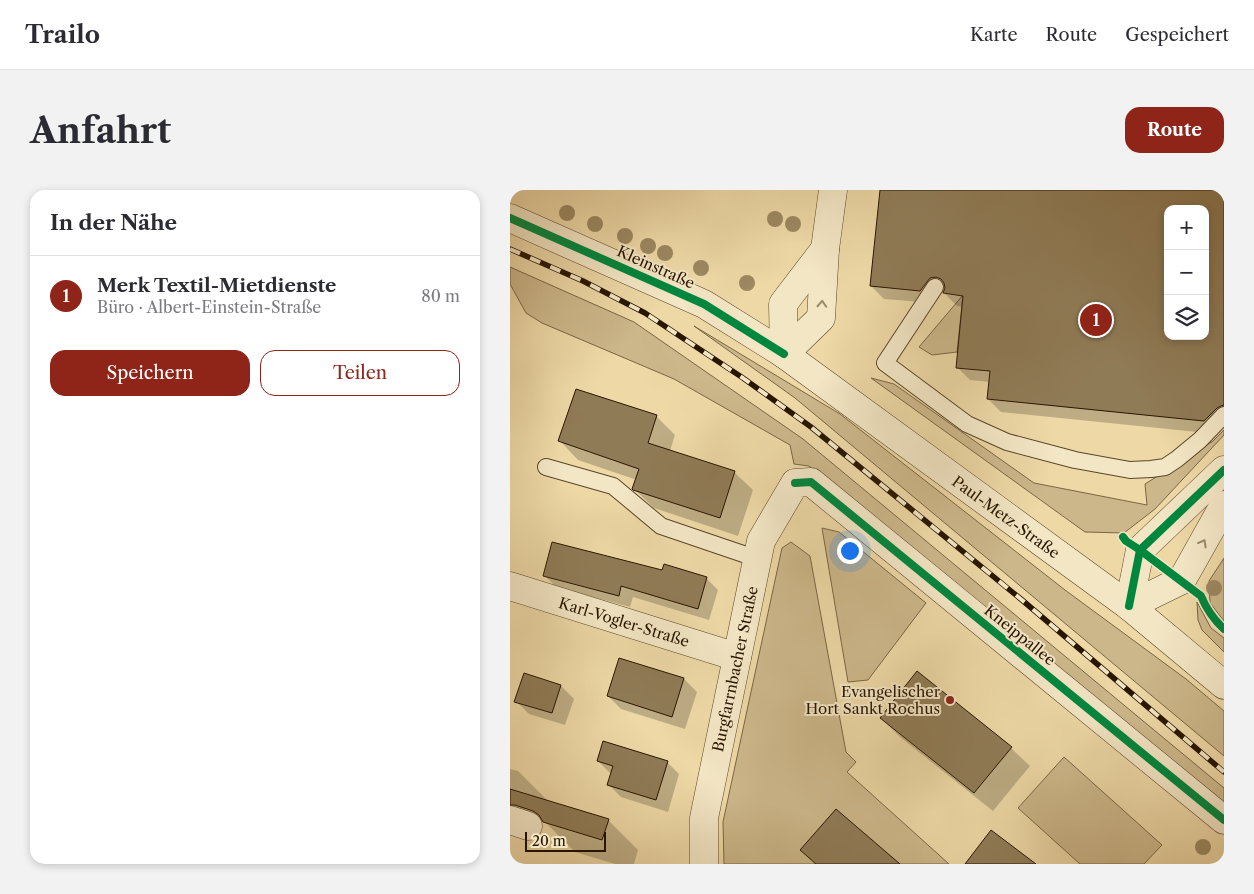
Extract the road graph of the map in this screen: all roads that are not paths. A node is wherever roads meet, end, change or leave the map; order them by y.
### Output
1 (833, 190) edge
2 (510, 218) edge
3 (825, 249) junction
4 (935, 287) dead end
5 (784, 354) junction
6 (1224, 415) edge
7 (546, 466) dead end
8 (1224, 470) edge
9 (795, 482) joint
10 (1224, 505) edge
11 (758, 559) junction
12 (510, 586) edge
13 (1129, 606) junction
14 (737, 657) junction
15 (1224, 686) edge
16 (1224, 820) edge
17 (704, 864) edge

1 - 3 street
2 - 5 street, Kleinstraße
3 - 5 street
5 -> 3 street
4 - 6 lane
5 - 13 street, Paul-Metz-Straße
7 - 11 lane
8 - 13 street
9 - 11 street, Burgfarrnbacher Straße
9 - 16 street, Kneippallee
13 -> 10 street
11 - 14 street, Burgfarrnbacher Straße
12 - 14 street, Karl-Vogler-Straße
13 - 15 street, Paul-Metz-Straße
14 - 17 street, Burgfarrnbacher Straße

